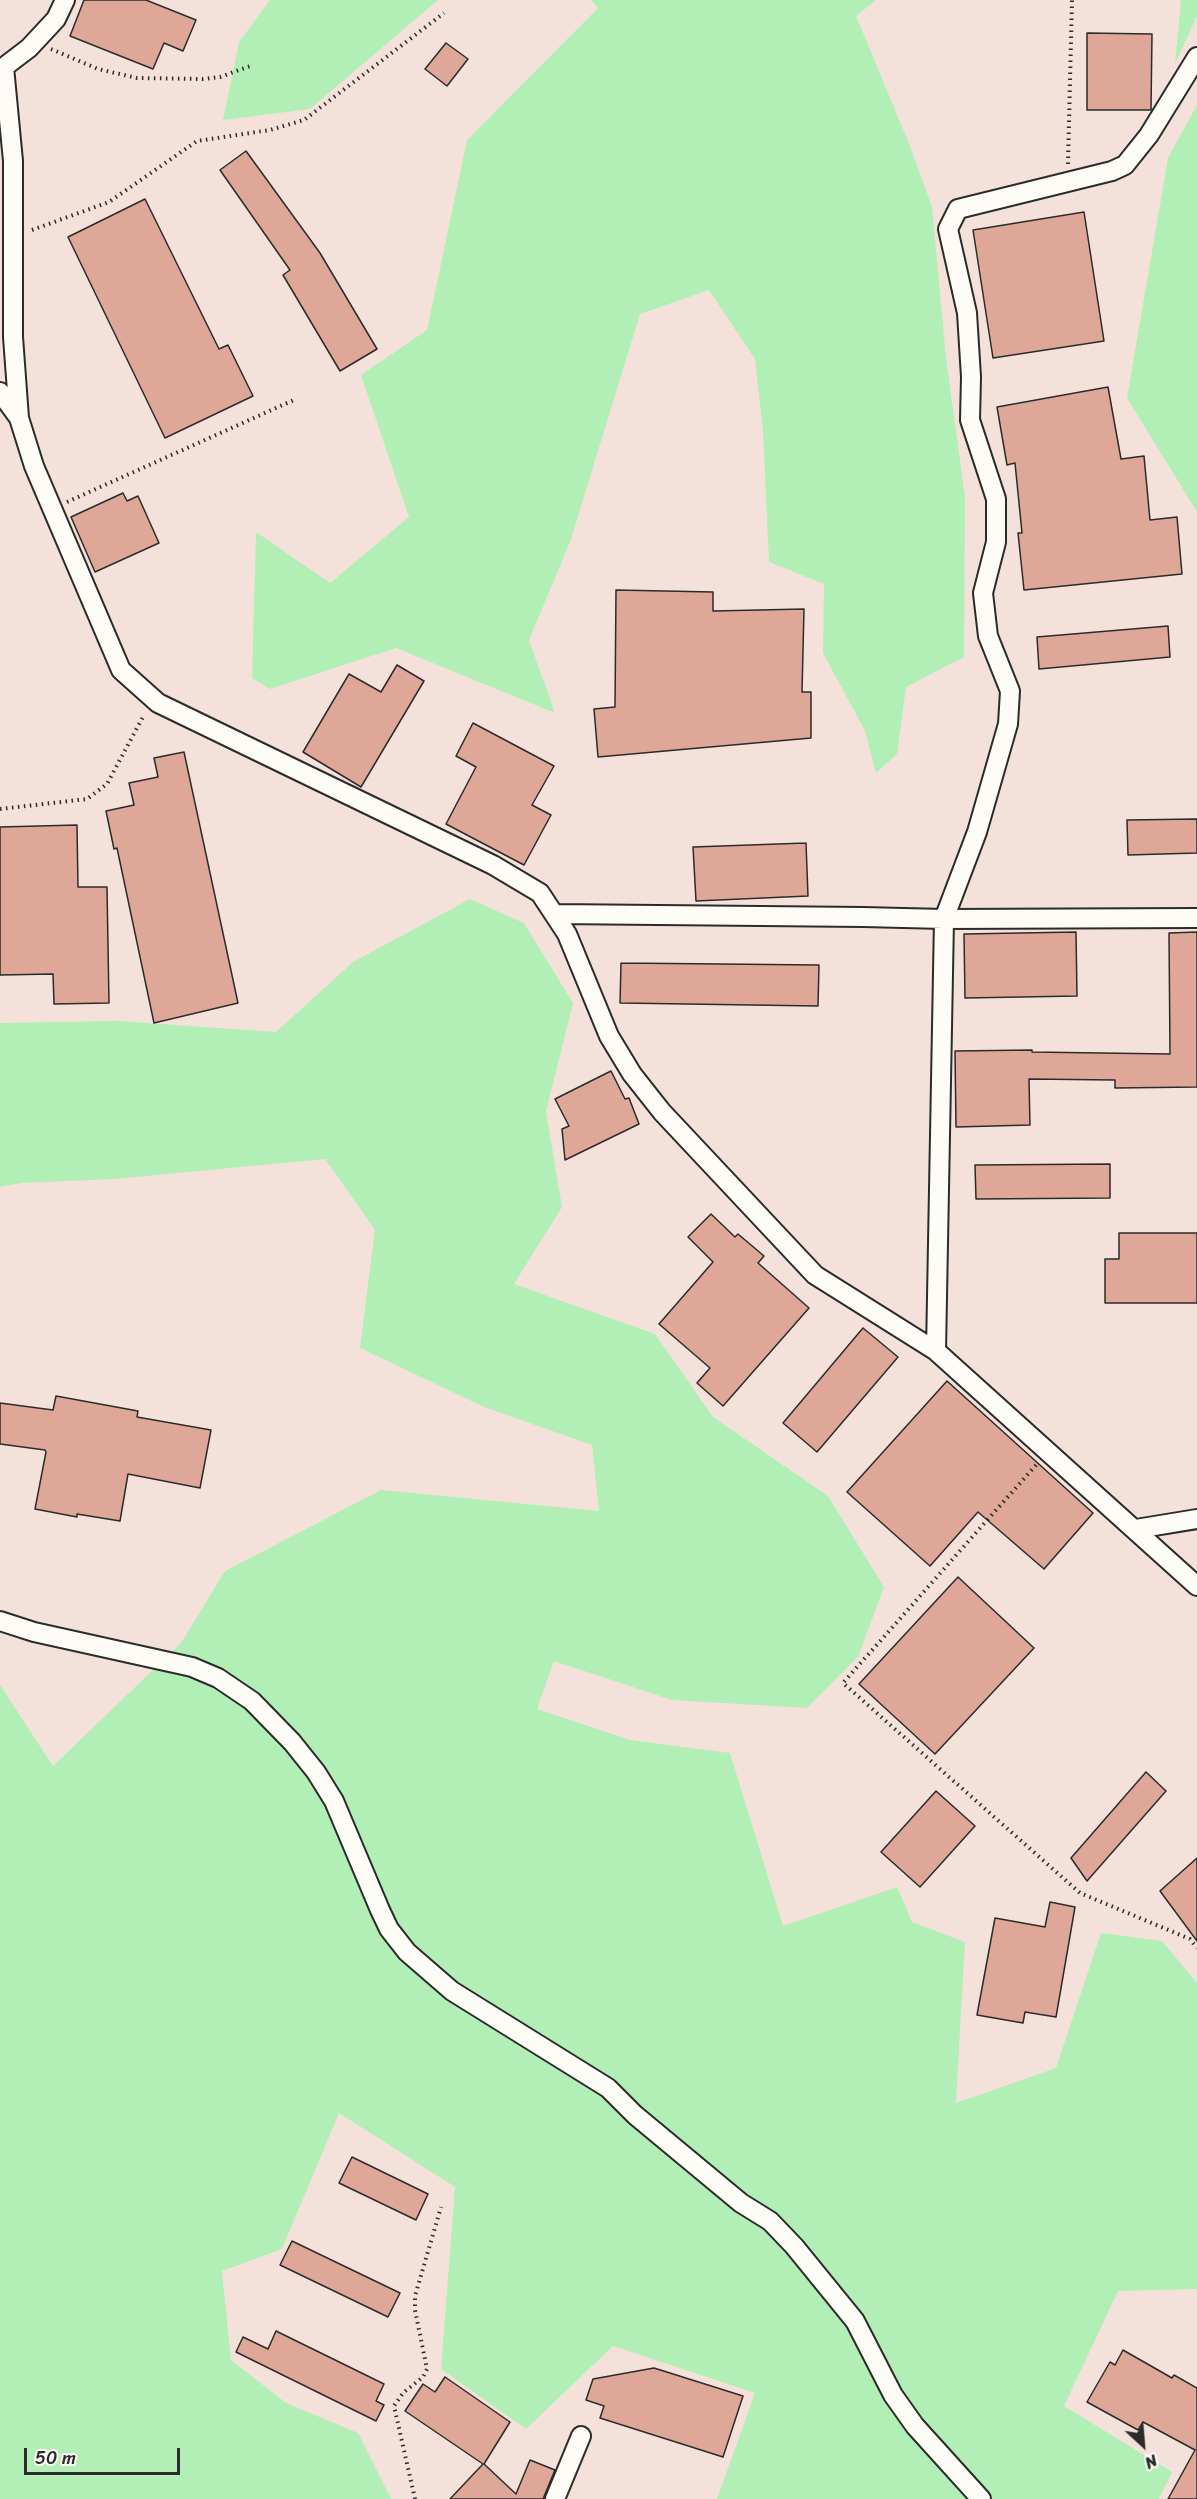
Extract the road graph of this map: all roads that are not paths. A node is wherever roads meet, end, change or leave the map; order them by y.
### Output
1 (66, 0) edge
2 (1197, 57) edge
3 (2, 63) edge
4 (0, 392) edge
5 (19, 418) junction
6 (555, 914) junction
7 (1197, 918) edge
8 (944, 920) junction
9 (936, 1351) junction
10 (1197, 1519) edge
11 (1136, 1529) junction
12 (1197, 1586) edge
13 (0, 1621) edge
14 (581, 2436) dead end
15 (555, 2499) edge
16 (981, 2499) edge

1 - 3 street
2 - 8 street
3 - 5 street
4 - 5 street
5 - 6 street
6 - 8 street
6 - 9 street
7 - 8 street
8 - 9 street
9 - 11 street
10 - 11 street
11 - 12 street
13 - 16 street
14 - 15 street

